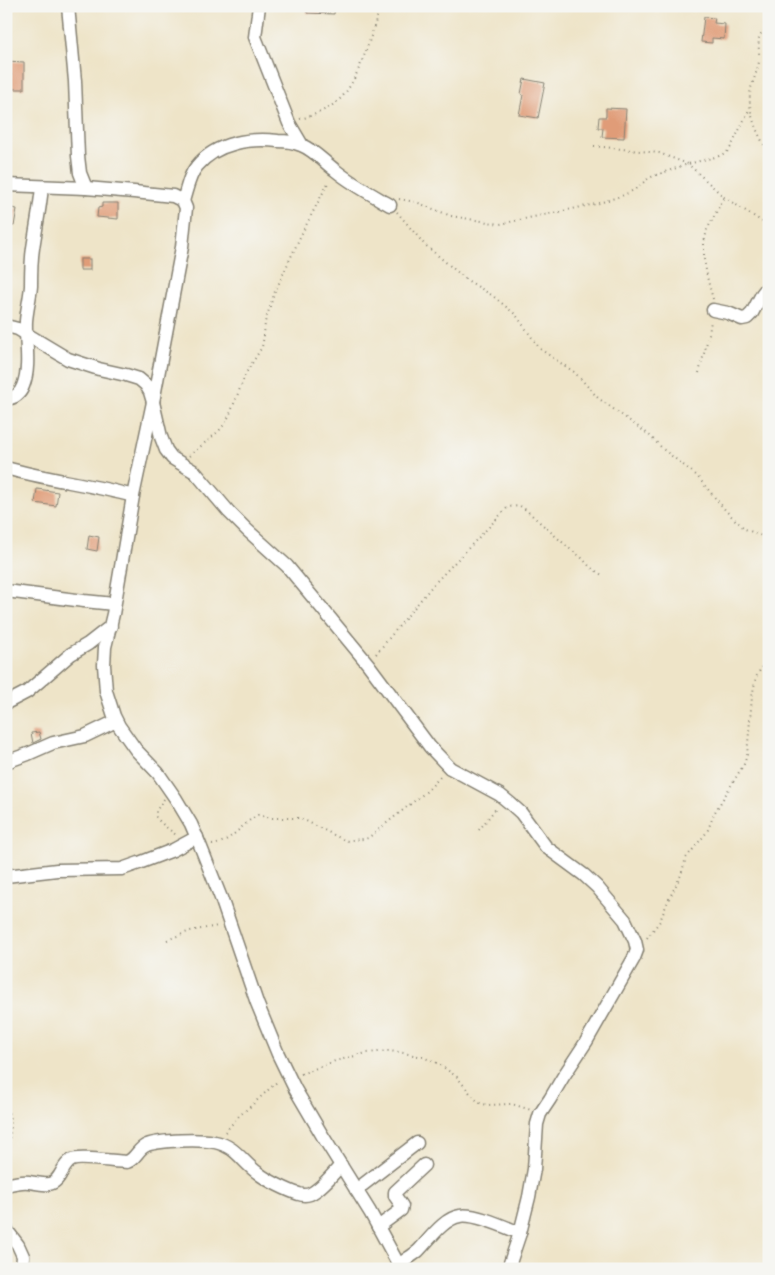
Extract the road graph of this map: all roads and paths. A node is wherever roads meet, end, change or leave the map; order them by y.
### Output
1 (68, 6) edge
2 (260, 6) edge
3 (378, 14) dead end
4 (769, 28) edge
5 (750, 108) junction
6 (289, 123) junction
7 (302, 145) junction
8 (594, 146) dead end
9 (769, 153) edge
10 (688, 164) junction
11 (333, 169) junction
12 (6, 185) edge
13 (42, 187) junction
14 (86, 188) junction
15 (724, 196) junction
16 (183, 201) junction
17 (394, 202) junction
18 (769, 226) edge
19 (769, 285) edge
20 (712, 310) junction
21 (6, 326) edge
22 (26, 334) junction
23 (699, 373) dead end
24 (6, 399) edge
25 (153, 402) junction
26 (180, 463) junction
27 (6, 468) edge
28 (133, 496) junction
29 (769, 539) edge
30 (602, 575) dead end
31 (6, 591) edge
32 (114, 604) junction
33 (110, 626) junction
34 (769, 655) edge
35 (368, 664) junction
36 (6, 703) edge
37 (116, 721) junction
38 (6, 762) edge
39 (450, 768) junction
40 (170, 792) junction
41 (500, 795) junction
42 (479, 830) dead end
43 (198, 841) junction
44 (184, 844) junction
45 (6, 876) edge
46 (230, 924) junction
47 (167, 940) dead end
48 (635, 941) junction
49 (288, 1076) junction
50 (6, 1103) edge
51 (540, 1114) junction
52 (218, 1142) junction
53 (417, 1143) dead end
54 (341, 1165) junction
55 (424, 1165) dead end
56 (6, 1168) edge
57 (6, 1185) edge
58 (356, 1190) junction
59 (378, 1227) junction
60 (6, 1229) edge
61 (520, 1233) junction
62 (400, 1267) edge
63 (22, 1269) edge
64 (508, 1269) edge

1 - 14 street
2 - 6 street
3 - 6 path
4 - 5 path
5 - 9 path
5 - 10 path
6 - 7 street
7 - 11 street
7 - 16 street
8 - 10 path
10 - 15 path
10 - 17 path
11 - 17 street
11 - 26 path
12 - 13 street
13 - 14 street
13 - 22 street
14 - 16 street
15 - 18 path
15 - 20 path
16 - 25 street
17 - 29 path
19 - 20 street
20 - 23 path
21 - 22 street
22 - 24 street
22 - 25 street
25 - 26 street
25 - 28 street
26 - 35 street
27 - 28 street
28 - 32 street
30 - 35 path
31 - 32 street
32 - 33 street
33 - 36 street
33 - 37 street
34 - 48 path
35 - 39 street
37 - 38 street
37 - 40 street
39 - 41 street
39 - 43 path
40 - 43 street
40 - 44 path
41 - 42 path
41 - 48 street
43 - 44 street
43 - 46 street
44 - 45 street
46 - 47 path
46 - 49 street
48 - 51 street
49 - 51 path
49 - 52 path
49 - 54 street
50 - 56 path
51 - 61 street
52 - 54 street
52 - 57 street
53 - 58 street
54 - 58 street
55 - 59 street
58 - 59 street
59 - 62 street
60 - 63 street
61 - 62 street
61 - 64 street

